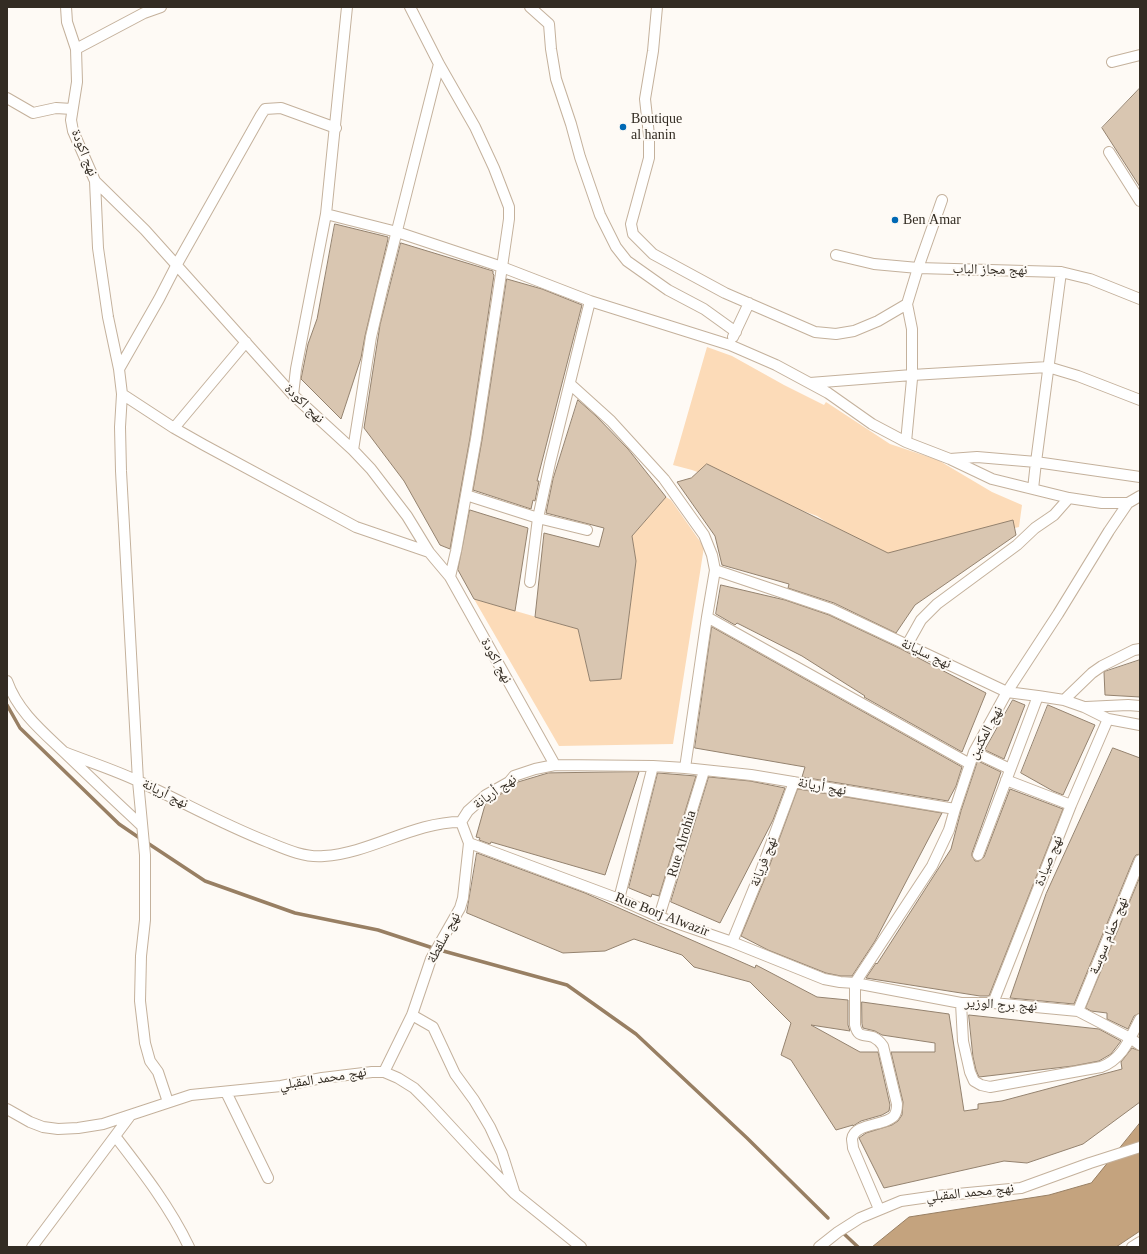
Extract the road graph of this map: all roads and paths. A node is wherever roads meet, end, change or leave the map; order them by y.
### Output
1 (66, 7) edge
2 (347, 7) edge
3 (410, 7) edge
4 (530, 7) edge
5 (657, 7) edge
6 (157, 8) edge
7 (76, 49) junction
8 (1140, 54) edge
9 (1112, 62) dead end
10 (439, 64) junction
11 (7, 98) edge
12 (72, 109) junction
13 (336, 128) junction
14 (1109, 152) dead end
15 (95, 181) junction
16 (942, 200) dead end
17 (1140, 202) edge
18 (326, 214) junction
19 (397, 232) junction
20 (836, 256) dead end
21 (177, 264) junction
22 (502, 267) junction
23 (918, 268) junction
24 (1061, 272) junction
25 (1140, 299) edge
26 (590, 301) junction
27 (749, 303) junction
28 (907, 304) junction
29 (736, 332) junction
30 (246, 342) junction
31 (730, 345) junction
32 (1048, 368) junction
33 (119, 369) junction
34 (912, 375) junction
35 (810, 383) junction
36 (570, 384) junction
37 (122, 394) junction
38 (293, 395) junction
39 (1140, 400) edge
40 (174, 428) junction
41 (906, 442) junction
42 (353, 450) junction
43 (950, 459) junction
44 (1036, 462) junction
45 (1140, 477) edge
46 (1033, 489) junction
47 (466, 495) junction
48 (1140, 496) edge
49 (1069, 498) junction
50 (1128, 503) junction
51 (538, 518) junction
52 (587, 530) dead end
53 (429, 552) junction
54 (715, 570) junction
55 (450, 577) junction
56 (530, 582) dead end
57 (707, 617) junction
58 (907, 645) junction
59 (1140, 649) edge
60 (7, 681) edge
61 (1007, 692) junction
62 (1038, 696) junction
63 (1064, 700) junction
64 (1140, 706) edge
65 (1084, 707) junction
66 (1108, 719) junction
67 (1140, 725) edge
68 (64, 752) junction
69 (974, 752) junction
70 (970, 764) junction
71 (555, 765) junction
72 (653, 766) junction
73 (685, 768) junction
74 (1010, 768) junction
75 (704, 771) junction
76 (1006, 780) junction
77 (138, 781) junction
78 (794, 782) junction
79 (1071, 805) junction
80 (955, 809) junction
81 (461, 822) junction
82 (141, 825) junction
83 (469, 843) junction
84 (978, 855) dead end
85 (1140, 863) edge
86 (618, 899) junction
87 (659, 917) junction
88 (732, 942) junction
89 (855, 983) junction
90 (961, 1003) junction
91 (993, 1003) junction
92 (1078, 1011) junction
93 (412, 1015) junction
94 (1140, 1019) edge
95 (1130, 1038) junction
96 (1140, 1045) edge
97 (384, 1072) junction
98 (226, 1092) junction
99 (168, 1102) junction
100 (7, 1109) edge
101 (130, 1116) junction
102 (114, 1136) junction
103 (1140, 1147) edge
104 (268, 1178) dead end
105 (514, 1193) junction
106 (879, 1209) junction
107 (1140, 1242) edge
108 (32, 1247) edge
109 (189, 1247) edge
110 (581, 1247) edge
111 (819, 1247) edge
112 (1132, 1247) edge

1 - 7 street, نهج اكودة
2 - 13 street
3 - 10 street
4 - 29 street
5 - 27 street
6 - 7 street
7 - 12 street, نهج اكودة
8 - 9 street
10 - 19 street
10 - 22 street
11 - 12 street
12 - 15 street, نهج اكودة
13 - 18 street
13 - 21 street
14 - 17 street
15 - 21 street, نهج اكودة
15 - 33 street
16 - 23 street
18 - 19 street
18 - 38 street
19 - 22 street
19 - 42 street
20 - 23 street, نهج مجاز الباب
21 - 30 street, نهج اكودة
21 - 33 street
22 - 26 street
22 - 47 street
23 - 24 street, نهج مجاز الباب
23 - 28 street
24 - 25 street, نهج مجاز الباب
24 - 32 street
26 - 31 street
26 - 36 street
27 - 28 street
27 - 29 street
28 - 34 street
29 - 31 street
30 - 38 street, نهج اكودة
30 - 40 street
31 - 35 street
32 - 34 street
32 - 39 street
32 - 44 street
33 - 37 street
34 - 35 street
34 - 41 street
35 - 41 street
36 - 51 street
36 - 54 street
37 - 40 street
37 - 77 street
38 - 42 street, نهج اكودة
40 - 53 street
41 - 43 street
42 - 53 street, نهج اكودة
43 - 44 street
43 - 46 street
44 - 45 street
44 - 46 street
46 - 49 street
47 - 51 street
47 - 55 street
48 - 50 street, نهج المكنين
49 - 50 street
49 - 58 street
50 - 61 street, نهج المكنين
51 - 52 street
51 - 56 street
53 - 55 street, نهج اكودة
54 - 57 street
54 - 58 street, نهج سليانة
55 - 71 street, نهج اكودة
57 - 70 street
57 - 73 street
58 - 61 street, نهج سليانة
59 - 63 street
60 - 68 street
61 - 62 street, نهج سليانة
61 - 69 street, نهج المكنين
62 - 63 street, نهج سليانة
62 - 74 street
63 - 65 street, نهج سليانة
64 - 65 street
65 - 66 street, نهج سليانة
66 - 67 street, نهج سليانة
66 - 79 street, نهج صيادة
68 - 77 street, نهج أريانة
68 - 82 street
69 - 70 street, نهج المكنين
69 - 74 street
70 - 80 street, نهج المكنين
71 - 72 street, نهج أريانة
71 - 81 street, نهج أريانة
72 - 73 street, نهج أريانة
72 - 86 street
73 - 75 street, نهج أريانة
74 - 76 street
75 - 78 street, نهج أريانة
75 - 87 street, Rue Alrohia
76 - 79 street
76 - 84 street
77 - 81 street, نهج أريانة
77 - 82 street
78 - 80 street, نهج أريانة
78 - 88 street, نهج فريانة
79 - 91 street, نهج صيادة
80 - 89 street, نهج المكنين
81 - 83 street, نهج سلقطة
82 - 99 street
83 - 86 street, Rue Borj Alwazir
83 - 93 street, نهج سلقطة
85 - 92 street, نهج حمّام سوسة
86 - 87 street, Rue Borj Alwazir
87 - 88 street, Rue Borj Alwazir
88 - 89 street, Rue Borj Alwazir
89 - 90 street, نهج برج الوزير
89 - 106 street
90 - 91 street, نهج برج الوزير
90 - 95 street
91 - 92 street, نهج برج الوزير
92 - 95 street, نهج برج الوزير
93 - 97 street, نهج سلقطة
93 - 105 street
94 - 95 street
95 - 96 street, نهج برج الوزير
97 - 98 street, نهج محمد المقبلي
97 - 105 street, نهج محمد المقبلي
98 - 99 street, نهج محمد المقبلي
98 - 104 street
99 - 101 street, نهج محمد المقبلي
100 - 101 street, نهج محمد المقبلي
101 - 102 street
102 - 108 street
102 - 109 street
103 - 106 street, نهج محمد المقبلي
105 - 110 street, نهج محمد المقبلي
106 - 111 street, نهج محمد المقبلي
107 - 112 street

